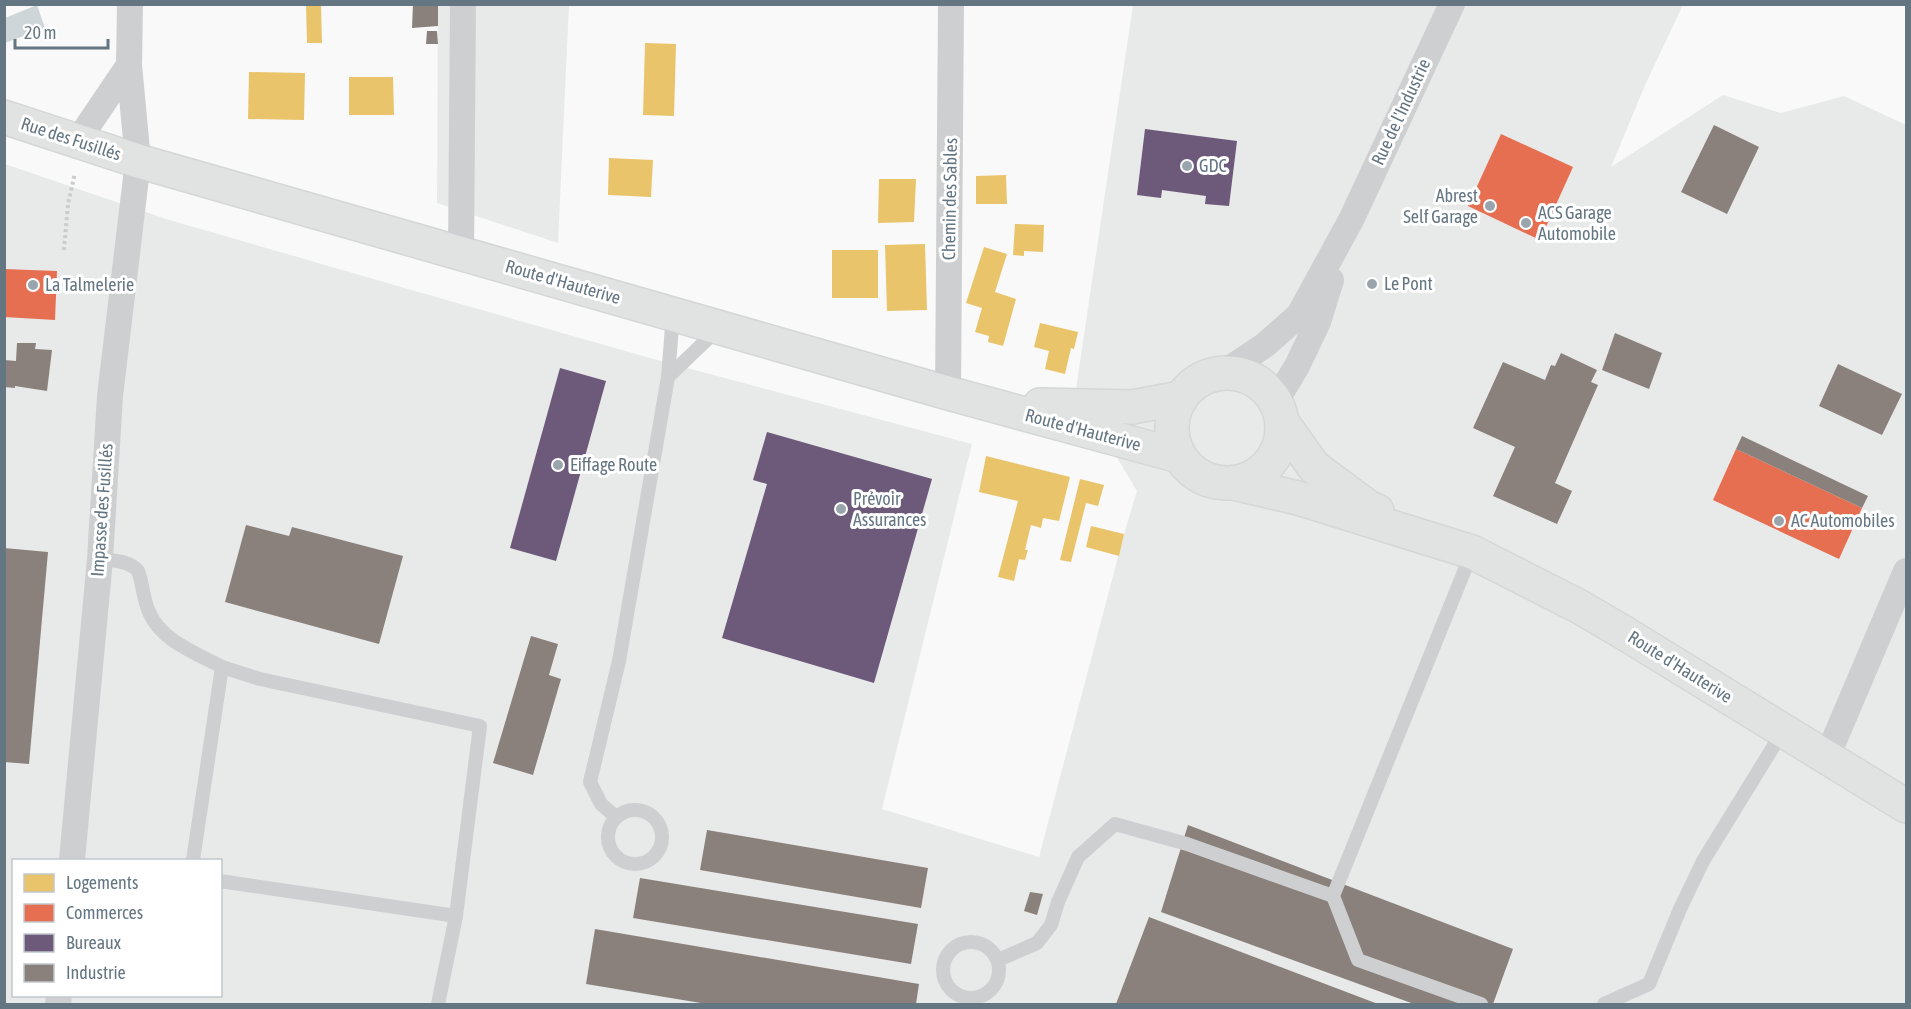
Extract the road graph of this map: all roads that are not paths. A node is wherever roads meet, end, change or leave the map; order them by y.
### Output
1 (130, 4) edge
2 (463, 4) edge
3 (951, 4) edge
4 (1452, 4) edge
5 (129, 65) junction
6 (4, 117) edge
7 (82, 143) junction
8 (138, 161) junction
9 (1351, 220) junction
10 (462, 254) junction
11 (673, 313) junction
12 (720, 327) junction
13 (1224, 373) junction
14 (668, 377) junction
15 (948, 393) junction
16 (1181, 398) junction
17 (987, 404) junction
18 (1279, 412) junction
19 (1179, 456) junction
20 (1233, 483) junction
21 (1459, 548) junction
22 (100, 559) junction
23 (1906, 571) edge
24 (222, 667) junction
25 (1783, 731) junction
26 (1827, 757) junction
27 (1906, 806) edge
28 (616, 817) junction
29 (72, 859) edge
30 (193, 859) edge
31 (222, 881) edge
32 (1333, 896) junction
33 (456, 916) junction
34 (998, 960) junction
35 (438, 1005) edge
36 (1481, 1005) edge
37 (1604, 1005) edge

1 - 5 street, Impasse des Fusillés
2 - 10 street
3 - 15 street, Chemin des Sables
4 - 9 street, Rue de l'Industrie
5 - 7 street
5 - 8 street, Impasse des Fusillés
6 - 7 main road, Rue des Fusillés
7 - 8 main road, Rue des Fusillés
8 - 10 main road, Route d'Hauterive
8 - 22 street, Impasse des Fusillés
9 - 13 street, Rue de l'Industrie
9 - 18 street, Rue de l'Industrie
10 - 11 main road, Route d'Hauterive
11 - 12 main road, Route d'Hauterive
11 - 14 lane
12 - 14 lane
12 - 15 main road, Route d'Hauterive
13 - 16 main road
13 - 18 main road
14 - 28 lane
15 - 17 main road, Route d'Hauterive
16 - 17 main road, Route d'Hauterive
16 - 19 main road
17 - 19 main road, Route d'Hauterive
18 - 20 main road
18 - 21 main road, Route d'Hauterive
19 - 20 main road
20 - 21 main road, Route d'Hauterive
21 - 25 main road, Route d'Hauterive
21 - 32 lane
22 - 24 lane
22 - 29 street, Impasse des Fusillés
23 - 26 street
24 - 30 lane
24 - 33 lane
25 - 26 main road, Route d'Hauterive
25 - 37 lane
26 - 27 main road, Route d'Hauterive
28 - 28 lane
31 - 33 lane
32 - 34 lane
32 - 36 lane
33 - 35 lane
34 - 34 lane

